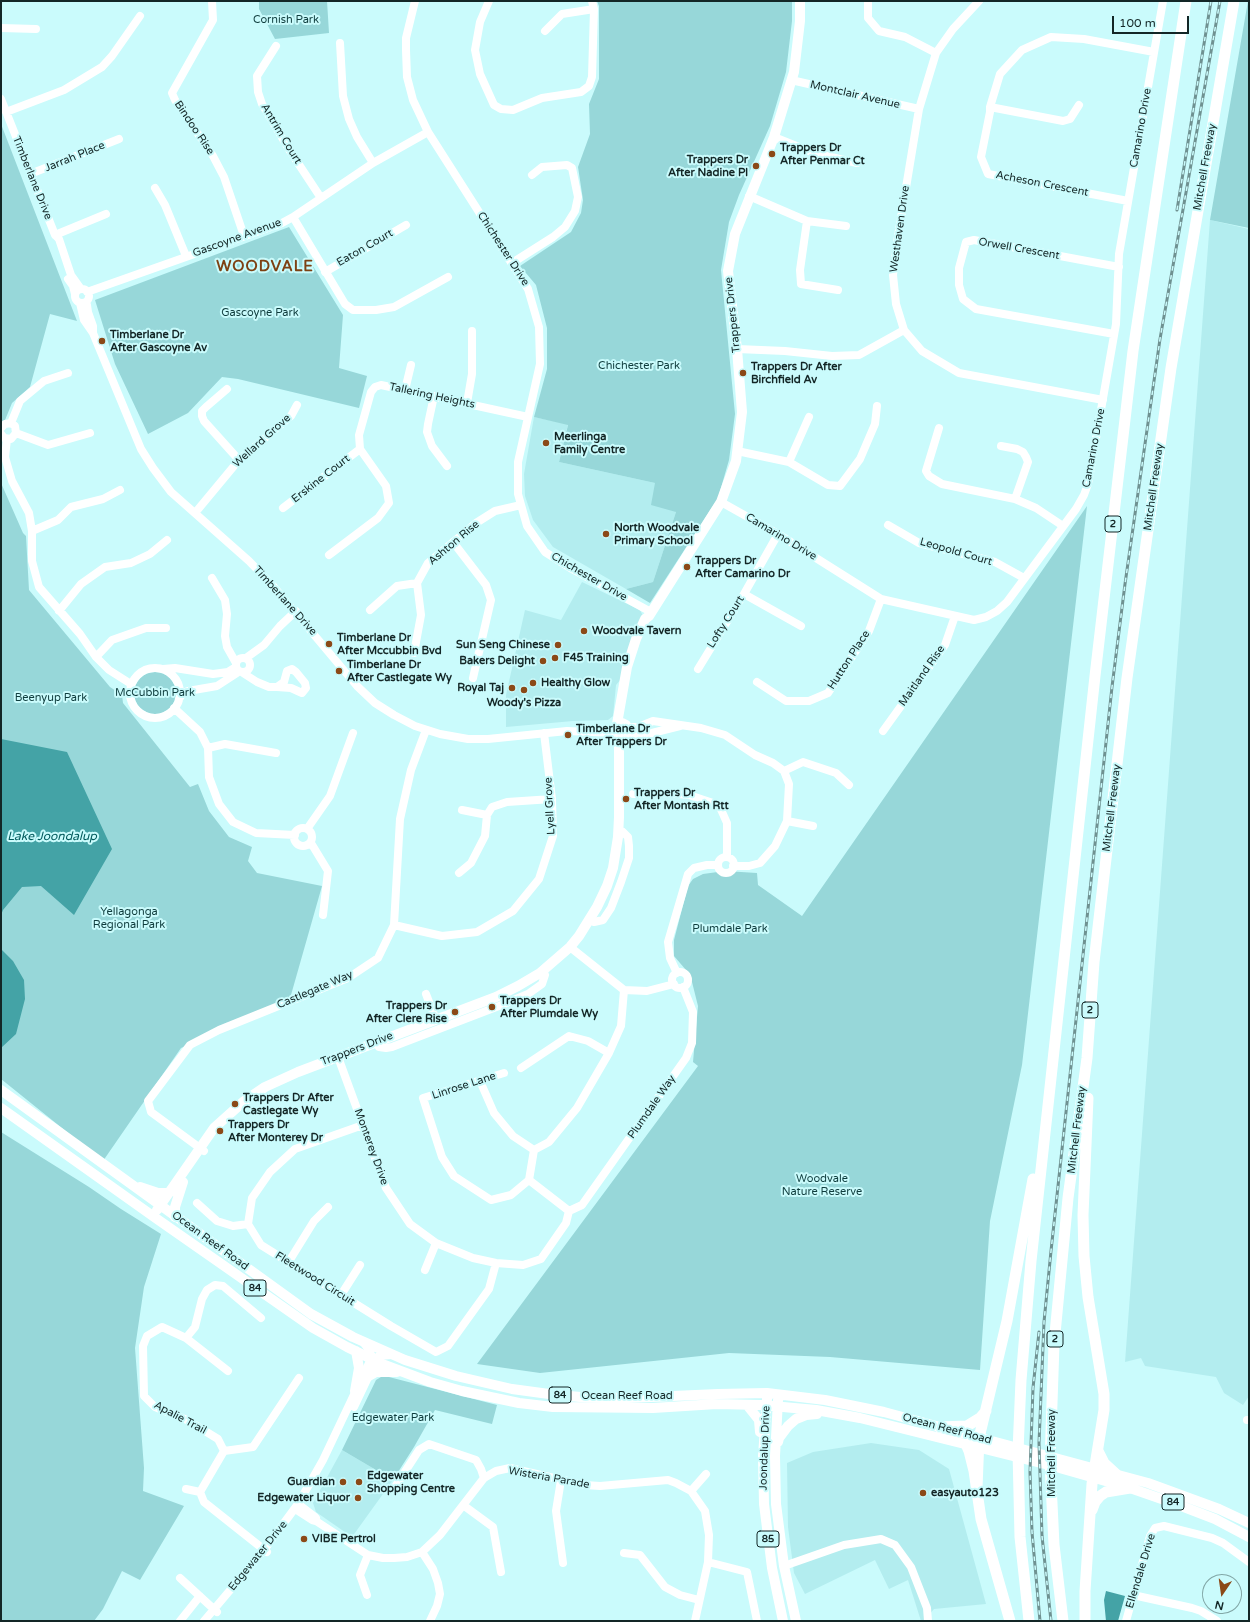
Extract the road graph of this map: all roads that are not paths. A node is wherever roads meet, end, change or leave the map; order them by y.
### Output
1 (212, 1) edge
2 (415, 1) edge
3 (489, 1) edge
4 (800, 1) edge
5 (868, 1) edge
6 (979, 1) edge
7 (1163, 1) edge
8 (1186, 1) edge
9 (1234, 1) edge
10 (593, 5) edge
11 (140, 16) dead end
12 (1, 28) edge
13 (36, 30) dead end
14 (545, 31) dead end
15 (340, 43) dead end
16 (276, 46) dead end
17 (1154, 52) junction
18 (936, 53) junction
19 (791, 80) junction
20 (1, 100) edge
21 (1079, 105) dead end
22 (990, 107) junction
23 (919, 109) junction
24 (6, 112) junction
25 (428, 132) junction
26 (774, 137) junction
27 (119, 139) dead end
28 (373, 163) junction
29 (857, 163) dead end
30 (30, 174) junction
31 (532, 175) dead end
32 (155, 188) dead end
33 (749, 196) junction
34 (321, 198) junction
35 (1128, 201) junction
36 (106, 214) dead end
37 (293, 217) junction
38 (807, 221) junction
39 (406, 225) dead end
40 (846, 226) dead end
41 (55, 235) junction
42 (244, 236) junction
43 (186, 256) junction
44 (512, 263) junction
45 (1119, 267) junction
46 (325, 272) junction
47 (448, 277) dead end
48 (838, 290) dead end
49 (83, 297) junction
50 (904, 330) junction
51 (472, 331) dead end
52 (1114, 334) junction
53 (737, 349) junction
54 (410, 365) dead end
55 (68, 373) dead end
56 (227, 389) dead end
57 (405, 390) junction
58 (434, 396) junction
59 (1103, 400) junction
60 (467, 403) junction
61 (297, 405) dead end
62 (877, 406) dead end
63 (528, 416) junction
64 (810, 417) dead end
65 (11, 423) junction
66 (1, 428) edge
67 (939, 428) dead end
68 (16, 433) junction
69 (90, 433) dead end
70 (4, 436) edge
71 (1001, 446) dead end
72 (360, 449) junction
73 (737, 451) junction
74 (238, 460) junction
75 (789, 462) junction
76 (447, 466) dead end
77 (120, 490) dead end
78 (1015, 500) junction
79 (721, 502) junction
80 (521, 505) junction
81 (283, 508) dead end
82 (195, 513) junction
83 (888, 525) dead end
84 (1063, 526) junction
85 (32, 530) junction
86 (778, 534) junction
87 (167, 540) dead end
88 (454, 542) junction
89 (329, 555) dead end
90 (212, 578) dead end
91 (1024, 578) junction
92 (417, 583) junction
93 (744, 594) junction
94 (881, 598) junction
95 (370, 610) dead end
96 (59, 611) junction
97 (296, 611) junction
98 (650, 614) junction
99 (955, 616) junction
100 (801, 626) dead end
101 (166, 628) dead end
102 (414, 653) dead end
103 (96, 657) junction
104 (243, 665) junction
105 (698, 668) dead end
106 (163, 669) junction
107 (473, 678) dead end
108 (757, 682) dead end
109 (131, 684) junction
110 (277, 687) dead end
111 (179, 699) junction
112 (174, 708) junction
113 (621, 729) junction
114 (426, 730) junction
115 (883, 731) dead end
116 (353, 733) dead end
117 (544, 733) junction
118 (208, 748) junction
119 (276, 753) dead end
120 (784, 771) junction
121 (849, 785) dead end
122 (633, 794) dead end
123 (552, 799) junction
124 (462, 810) dead end
125 (487, 815) junction
126 (787, 821) junction
127 (813, 826) dead end
128 (307, 829) junction
129 (295, 835) junction
130 (311, 843) junction
131 (727, 857) junction
132 (718, 865) junction
133 (733, 866) junction
134 (459, 873) dead end
135 (323, 915) dead end
136 (394, 925) junction
137 (571, 948) junction
138 (678, 973) junction
139 (674, 984) junction
140 (683, 987) junction
141 (624, 990) junction
142 (426, 994) dead end
143 (436, 1020) junction
144 (609, 1053) junction
145 (1087, 1058) junction
146 (339, 1059) junction
147 (521, 1068) dead end
148 (504, 1073) dead end
149 (480, 1081) junction
150 (1, 1090) edge
151 (1, 1108) edge
152 (363, 1125) junction
153 (1043, 1145) junction
154 (202, 1149) junction
155 (534, 1150) junction
156 (529, 1180) junction
157 (127, 1182) junction
158 (183, 1182) junction
159 (169, 1193) junction
160 (197, 1202) dead end
161 (162, 1207) junction
162 (328, 1207) dead end
163 (569, 1211) junction
164 (175, 1216) junction
165 (155, 1218) junction
166 (248, 1224) junction
167 (436, 1243) junction
168 (288, 1263) junction
169 (496, 1263) junction
170 (360, 1265) dead end
171 (424, 1270) dead end
172 (341, 1296) junction
173 (261, 1318) dead end
174 (186, 1338) junction
175 (362, 1341) junction
176 (356, 1351) junction
177 (392, 1354) junction
178 (373, 1359) junction
179 (228, 1371) dead end
180 (400, 1372) junction
181 (448, 1374) junction
182 (369, 1376) junction
183 (299, 1378) dead end
184 (355, 1391) junction
185 (767, 1393) junction
186 (778, 1394) junction
187 (489, 1397) junction
188 (747, 1405) junction
189 (766, 1406) junction
190 (778, 1406) junction
191 (986, 1410) junction
192 (828, 1412) junction
193 (939, 1427) junction
194 (978, 1443) junction
195 (966, 1444) junction
196 (224, 1451) junction
197 (1098, 1451) junction
198 (763, 1456) junction
199 (775, 1456) junction
200 (1093, 1473) junction
201 (706, 1474) dead end
202 (1116, 1474) junction
203 (484, 1478) junction
204 (561, 1480) junction
205 (977, 1488) junction
206 (1130, 1488) junction
207 (186, 1489) dead end
208 (393, 1490) dead end
209 (691, 1491) junction
210 (200, 1492) junction
211 (463, 1505) junction
212 (298, 1508) junction
213 (1090, 1518) junction
214 (1249, 1524) edge
215 (1249, 1538) edge
216 (266, 1552) junction
217 (422, 1552) junction
218 (624, 1553) dead end
219 (368, 1555) junction
220 (708, 1562) junction
221 (1249, 1562) edge
222 (563, 1563) dead end
223 (784, 1566) junction
224 (501, 1572) dead end
225 (180, 1578) dead end
226 (367, 1595) dead end
227 (1133, 1595) junction
228 (200, 1596) junction
229 (699, 1600) junction
230 (216, 1611) junction
231 (180, 1621) edge
232 (204, 1621) edge
233 (211, 1621) edge
234 (430, 1621) edge
235 (695, 1621) edge
236 (757, 1621) edge
237 (783, 1621) edge
238 (796, 1621) edge
239 (928, 1621) edge
240 (1010, 1621) edge
241 (1029, 1621) edge
242 (1063, 1621) edge
243 (1085, 1621) edge
244 (1126, 1621) edge
245 (1217, 1621) edge

1 - 42 street, Bindoo Rise
2 - 25 street, Chichester Drive
3 - 10 street
4 - 19 main road, Trappers Drive
5 - 18 street
6 - 18 street, Westhaven Drive
7 - 17 street, Camarino Drive
8 - 153 highway, 2
9 - 145 highway, Mitchell Freeway / 2
10 - 14 street
11 - 24 street
12 - 13 street
15 - 28 street
16 - 34 street, Antrim Court
17 - 22 street, Acheson Crescent
17 - 35 street, Camarino Drive
18 - 23 street, Westhaven Drive
19 - 23 street, Montclair Avenue
19 - 26 main road, Trappers Drive
20 - 24 street, Timberlane Drive
21 - 22 street
22 - 35 street, Acheson Crescent
23 - 50 street, Westhaven Drive
24 - 30 street, Timberlane Drive
25 - 28 street, Gascoyne Avenue
25 - 44 street, Chichester Drive
26 - 29 street
26 - 33 main road, Trappers Drive
27 - 30 street, Jarrah Place
28 - 34 street, Gascoyne Avenue
30 - 41 street, Timberlane Drive
31 - 44 street
32 - 43 street
33 - 38 street
33 - 53 main road, Trappers Drive
34 - 37 street, Gascoyne Avenue
35 - 45 street, Camarino Drive
36 - 41 street
37 - 42 street, Gascoyne Avenue
37 - 46 street
38 - 40 street
38 - 48 street
39 - 46 street, Eaton Court
41 - 49 street, Timberlane Drive
42 - 43 street, Gascoyne Avenue
43 - 49 street, Gascoyne Avenue
44 - 63 street, Chichester Drive
45 - 52 street, Camarino Drive
45 - 52 street, Orwell Crescent
46 - 47 street
49 - 82 street, Timberlane Drive
50 - 53 street
50 - 59 street, Westhaven Drive
51 - 60 street
52 - 59 street, Camarino Drive
53 - 73 main road, Trappers Drive
54 - 57 street
55 - 65 street
56 - 74 street
57 - 58 street, Tallering Heights
57 - 72 street, Tallering Heights
58 - 60 street, Tallering Heights
58 - 76 street
59 - 84 street, Camarino Drive
60 - 63 street, Tallering Heights
61 - 74 street, Wellard Grove
62 - 75 street
63 - 80 street, Chichester Drive
64 - 75 street
65 - 66 street
65 - 68 street
67 - 78 street
68 - 69 street
68 - 70 street
70 - 85 street
71 - 78 street
72 - 81 street, Erskine Court
72 - 89 street
73 - 75 street
73 - 79 main road, Trappers Drive
74 - 82 street, Wellard Grove
77 - 85 street
78 - 84 street
79 - 86 street, Camarino Drive
79 - 98 main road, Trappers Drive
80 - 88 street, Ashton Rise
80 - 98 street, Chichester Drive
82 - 97 street, Timberlane Drive
83 - 91 street, Leopold Court
84 - 91 street, Camarino Drive
85 - 96 street
86 - 93 street, Lofty Court
86 - 94 street, Camarino Drive
87 - 96 street
88 - 92 street, Ashton Rise
88 - 107 street
90 - 104 street
91 - 99 street, Camarino Drive
92 - 95 street
92 - 102 street
93 - 100 street
93 - 105 street, Lofty Court
94 - 99 street, Camarino Drive
94 - 108 street, Hutton Place
96 - 103 street
97 - 104 street
97 - 114 street, Timberlane Drive
98 - 113 main road, Trappers Drive
99 - 115 street, Maitland Rise
101 - 103 street
103 - 109 street
104 - 106 street
104 - 110 street
104 - 111 street
106 - 109 street
106 - 111 street
109 - 112 street
111 - 112 street
112 - 118 street
113 - 117 street, Timberlane Drive
113 - 120 street, Timberlane Drive
113 - 137 main road, Trappers Drive
113 - 137 main road, Trappers Drive
114 - 117 street, Timberlane Drive
114 - 136 street, Castlegate Way
116 - 128 street
117 - 123 street, Lyell Grove
118 - 119 street
118 - 129 street
120 - 121 street
120 - 126 street
122 - 131 street
123 - 125 street
123 - 136 street, Lyell Grove
124 - 125 street
125 - 134 street
126 - 127 street
126 - 133 street
128 - 129 street
128 - 130 street
129 - 130 street
130 - 135 street
131 - 132 street
131 - 133 street
132 - 133 street
132 - 138 street
136 - 154 street, Castlegate Way
137 - 141 street
137 - 143 main road, Trappers Drive
137 - 146 main road, Trappers Drive
138 - 139 street
138 - 140 street
139 - 140 street
139 - 141 street
140 - 163 street, Plumdale Way
141 - 144 street
142 - 143 street
143 - 146 main road, Trappers Drive
144 - 147 street
144 - 155 street
145 - 197 highway
145 - 242 highway, Mitchell Freeway / 2
146 - 152 street, Monterey Drive
146 - 154 main road, Trappers Drive
148 - 149 street, Linrose Lane
149 - 155 street
149 - 156 street, Linrose Lane
150 - 157 main road, Ocean Reef Road / 84
151 - 165 main road, Ocean Reef Road / 84
152 - 166 street
152 - 167 street, Monterey Drive
153 - 191 highway
153 - 241 highway, 2
154 - 158 main road, Trappers Drive
154 - 159 main road, Trappers Drive
155 - 156 street
156 - 163 street
157 - 159 main road
157 - 161 main road, Ocean Reef Road / 84
158 - 161 main road, Trappers Drive
158 - 164 main road
159 - 161 main road, Trappers Drive
160 - 166 street
161 - 164 main road, Ocean Reef Road / 84
161 - 165 main road, Trappers Drive
162 - 168 street
163 - 169 street, Monterey Drive
164 - 175 main road, Ocean Reef Road / 84
165 - 176 main road, Ocean Reef Road / 84
166 - 168 street, Fleetwood Circuit
167 - 169 street, Monterey Drive
167 - 171 street
168 - 172 street, Fleetwood Circuit
169 - 172 street, Fleetwood Circuit
170 - 172 street
173 - 174 street
174 - 179 street, Apalie Trail
174 - 196 street, Apalie Trail
175 - 177 main road, Ocean Reef Road / 84
175 - 178 street
176 - 178 main road, Ocean Reef Road / 84
176 - 184 main road
177 - 178 street
177 - 181 main road, Ocean Reef Road / 84
178 - 180 main road, Ocean Reef Road / 84
178 - 182 street, Edgewater Drive
178 - 184 street, Edgewater Drive
180 - 182 main road
180 - 187 main road, Ocean Reef Road / 84
181 - 185 main road, Ocean Reef Road / 84
181 - 187 main road
182 - 212 street, Edgewater Drive
183 - 196 street
184 - 212 street, Edgewater Drive
185 - 186 main road, Ocean Reef Road / 84
185 - 189 main road, Joondalup Drive / 85
186 - 190 main road, Joondalup Drive / 85
186 - 193 main road, Ocean Reef Road / 84
187 - 188 main road, Ocean Reef Road / 84
188 - 189 main road, Ocean Reef Road / 84
188 - 198 main road
189 - 190 main road, Ocean Reef Road / 84
189 - 198 main road, Joondalup Drive / 85
190 - 192 main road, Ocean Reef Road / 84
190 - 199 main road, Joondalup Drive / 85
191 - 193 highway
191 - 194 highway
192 - 195 main road, Ocean Reef Road / 84
192 - 199 main road
193 - 194 main road, Ocean Reef Road / 84
194 - 195 main road, Ocean Reef Road / 84
194 - 200 main road, Ocean Reef Road / 84
194 - 205 highway
195 - 205 highway
196 - 210 street
197 - 200 highway
197 - 202 highway
198 - 237 main road, Joondalup Drive / 85
199 - 223 main road, Joondalup Drive / 85
200 - 202 main road, Ocean Reef Road / 84
200 - 206 main road, Ocean Reef Road / 84
200 - 213 highway
201 - 209 street
202 - 214 main road, Ocean Reef Road / 84
203 - 204 street, Wisteria Parade
203 - 208 street
203 - 211 street, Wisteria Parade
204 - 209 street, Wisteria Parade
204 - 222 street
205 - 240 highway
206 - 213 highway
206 - 215 main road, Ocean Reef Road / 84
207 - 210 street
209 - 220 street, Wisteria Parade
210 - 216 street
211 - 217 street, Wisteria Parade
211 - 224 street
212 - 216 street, Edgewater Drive
212 - 219 street, Wisteria Parade
213 - 243 highway
216 - 230 street, Edgewater Drive
217 - 219 street, Wisteria Parade
217 - 234 street
218 - 229 street
219 - 226 street
220 - 229 street, Wisteria Parade
220 - 236 street
221 - 227 street, Ellendale Drive
223 - 238 main road, Joondalup Drive / 85
223 - 239 street
225 - 228 street
227 - 244 street, Ellendale Drive
227 - 245 street
228 - 230 street
228 - 231 street
229 - 235 street, Wisteria Parade
230 - 232 street, Edgewater Drive
230 - 233 street, Edgewater Drive

